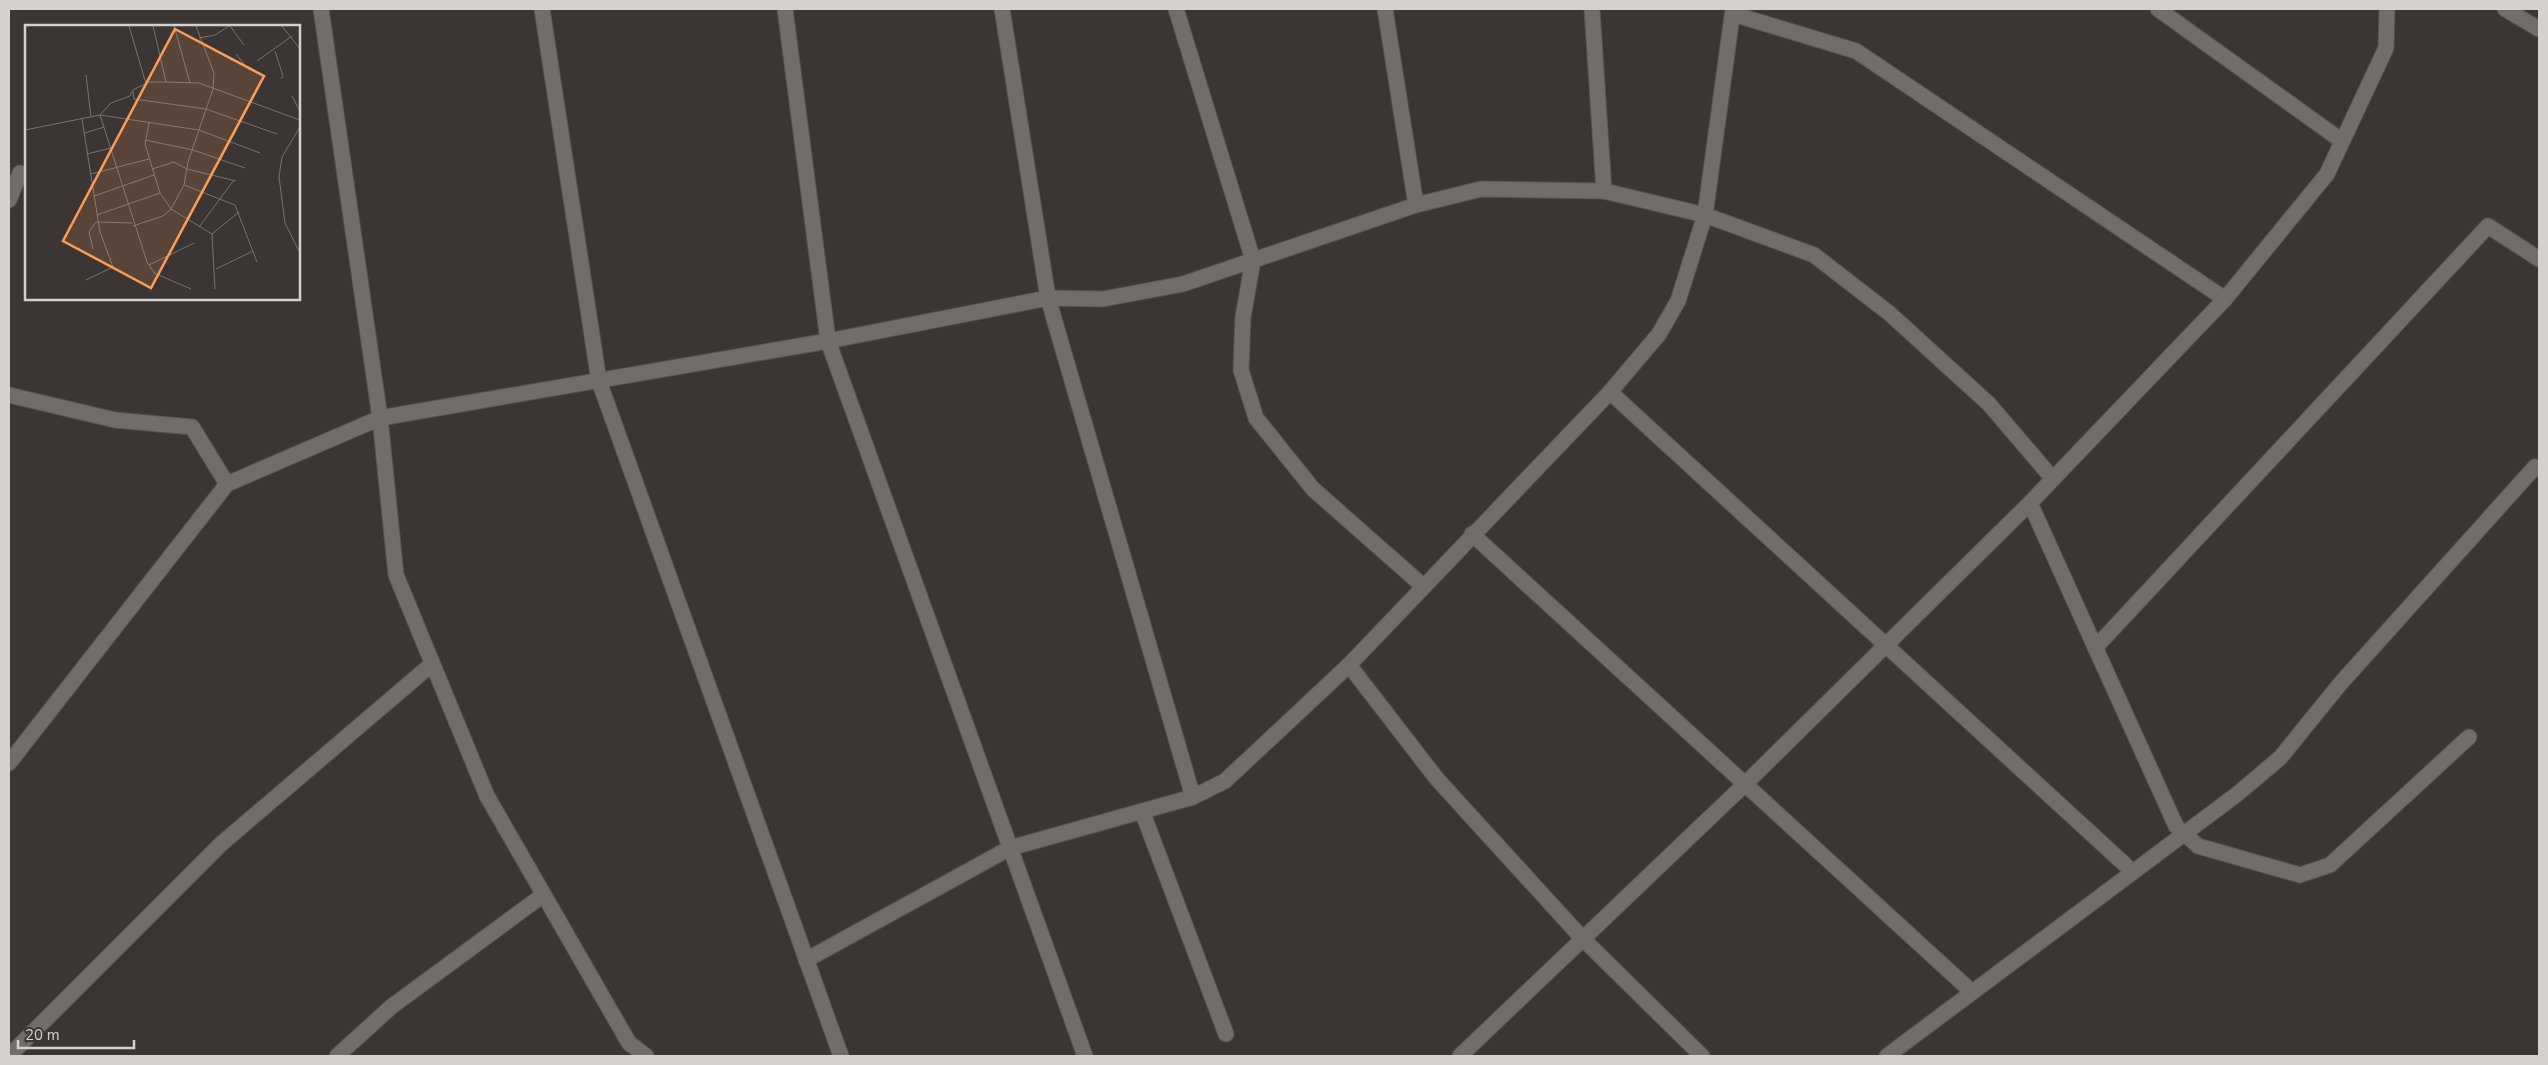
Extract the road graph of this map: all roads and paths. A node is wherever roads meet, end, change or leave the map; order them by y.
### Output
1 (321, 9) edge
2 (542, 9) edge
3 (785, 9) edge
4 (1002, 9) edge
5 (1176, 9) edge
6 (1386, 9) edge
7 (1592, 9) edge
8 (2158, 9) edge
9 (2387, 9) edge
10 (2505, 9) edge
11 (1733, 12) edge
12 (2539, 29) edge
13 (2342, 141) junction
14 (20, 173) dead end
15 (1604, 191) junction
16 (9, 200) edge
17 (1416, 205) junction
18 (1706, 215) junction
19 (2539, 259) edge
20 (1253, 260) junction
21 (1048, 298) junction
22 (2225, 298) junction
23 (828, 341) junction
24 (599, 381) junction
25 (1610, 392) junction
26 (10, 398) edge
27 (380, 418) junction
28 (2539, 469) edge
29 (2053, 479) junction
30 (227, 484) junction
31 (2030, 503) junction
32 (1472, 534) junction
33 (1422, 586) junction
34 (1885, 645) junction
35 (2095, 648) junction
36 (432, 664) junction
37 (1349, 664) junction
38 (2469, 736) dead end
39 (9, 763) edge
40 (1744, 784) junction
41 (1193, 798) junction
42 (1142, 812) junction
43 (2184, 833) junction
44 (1010, 848) junction
45 (2133, 872) junction
46 (543, 895) junction
47 (1582, 939) junction
48 (806, 960) junction
49 (1972, 992) junction
50 (1226, 1034) dead end
51 (9, 1056) edge
52 (337, 1056) edge
53 (646, 1056) edge
54 (841, 1056) edge
55 (1085, 1056) edge
56 (1460, 1056) edge
57 (1702, 1056) edge
58 (1887, 1056) edge

1 - 27 street
2 - 24 street
3 - 23 street
4 - 21 street
5 - 20 street
6 - 17 street
7 - 15 street
8 - 13 street
9 - 13 street
10 - 12 street
11 - 18 street
11 - 22 street
13 - 22 street
14 - 16 street
15 - 17 street
15 - 18 street
17 - 20 street
18 - 25 street
18 - 29 street
19 - 35 street
20 - 21 street
20 - 33 street
21 - 23 street
21 - 41 street
22 - 29 street
23 - 24 street
23 - 44 street
24 - 27 street
24 - 48 street
25 - 32 street
25 - 34 street
26 - 30 street
27 - 30 street
27 - 36 street
28 - 43 street
29 - 31 street
30 - 39 street
31 - 34 street
31 - 35 street
32 - 33 street
32 - 40 street
33 - 37 street
34 - 40 street
34 - 45 street
35 - 43 street
36 - 46 street
36 - 51 street
37 - 41 street
37 - 47 street
38 - 43 street
40 - 47 street
40 - 49 street
41 - 42 street
42 - 44 street
42 - 50 street
43 - 45 street
44 - 48 street
44 - 55 street
45 - 49 street
46 - 52 street
46 - 53 street
47 - 56 street
47 - 57 street
48 - 54 street
49 - 58 street

